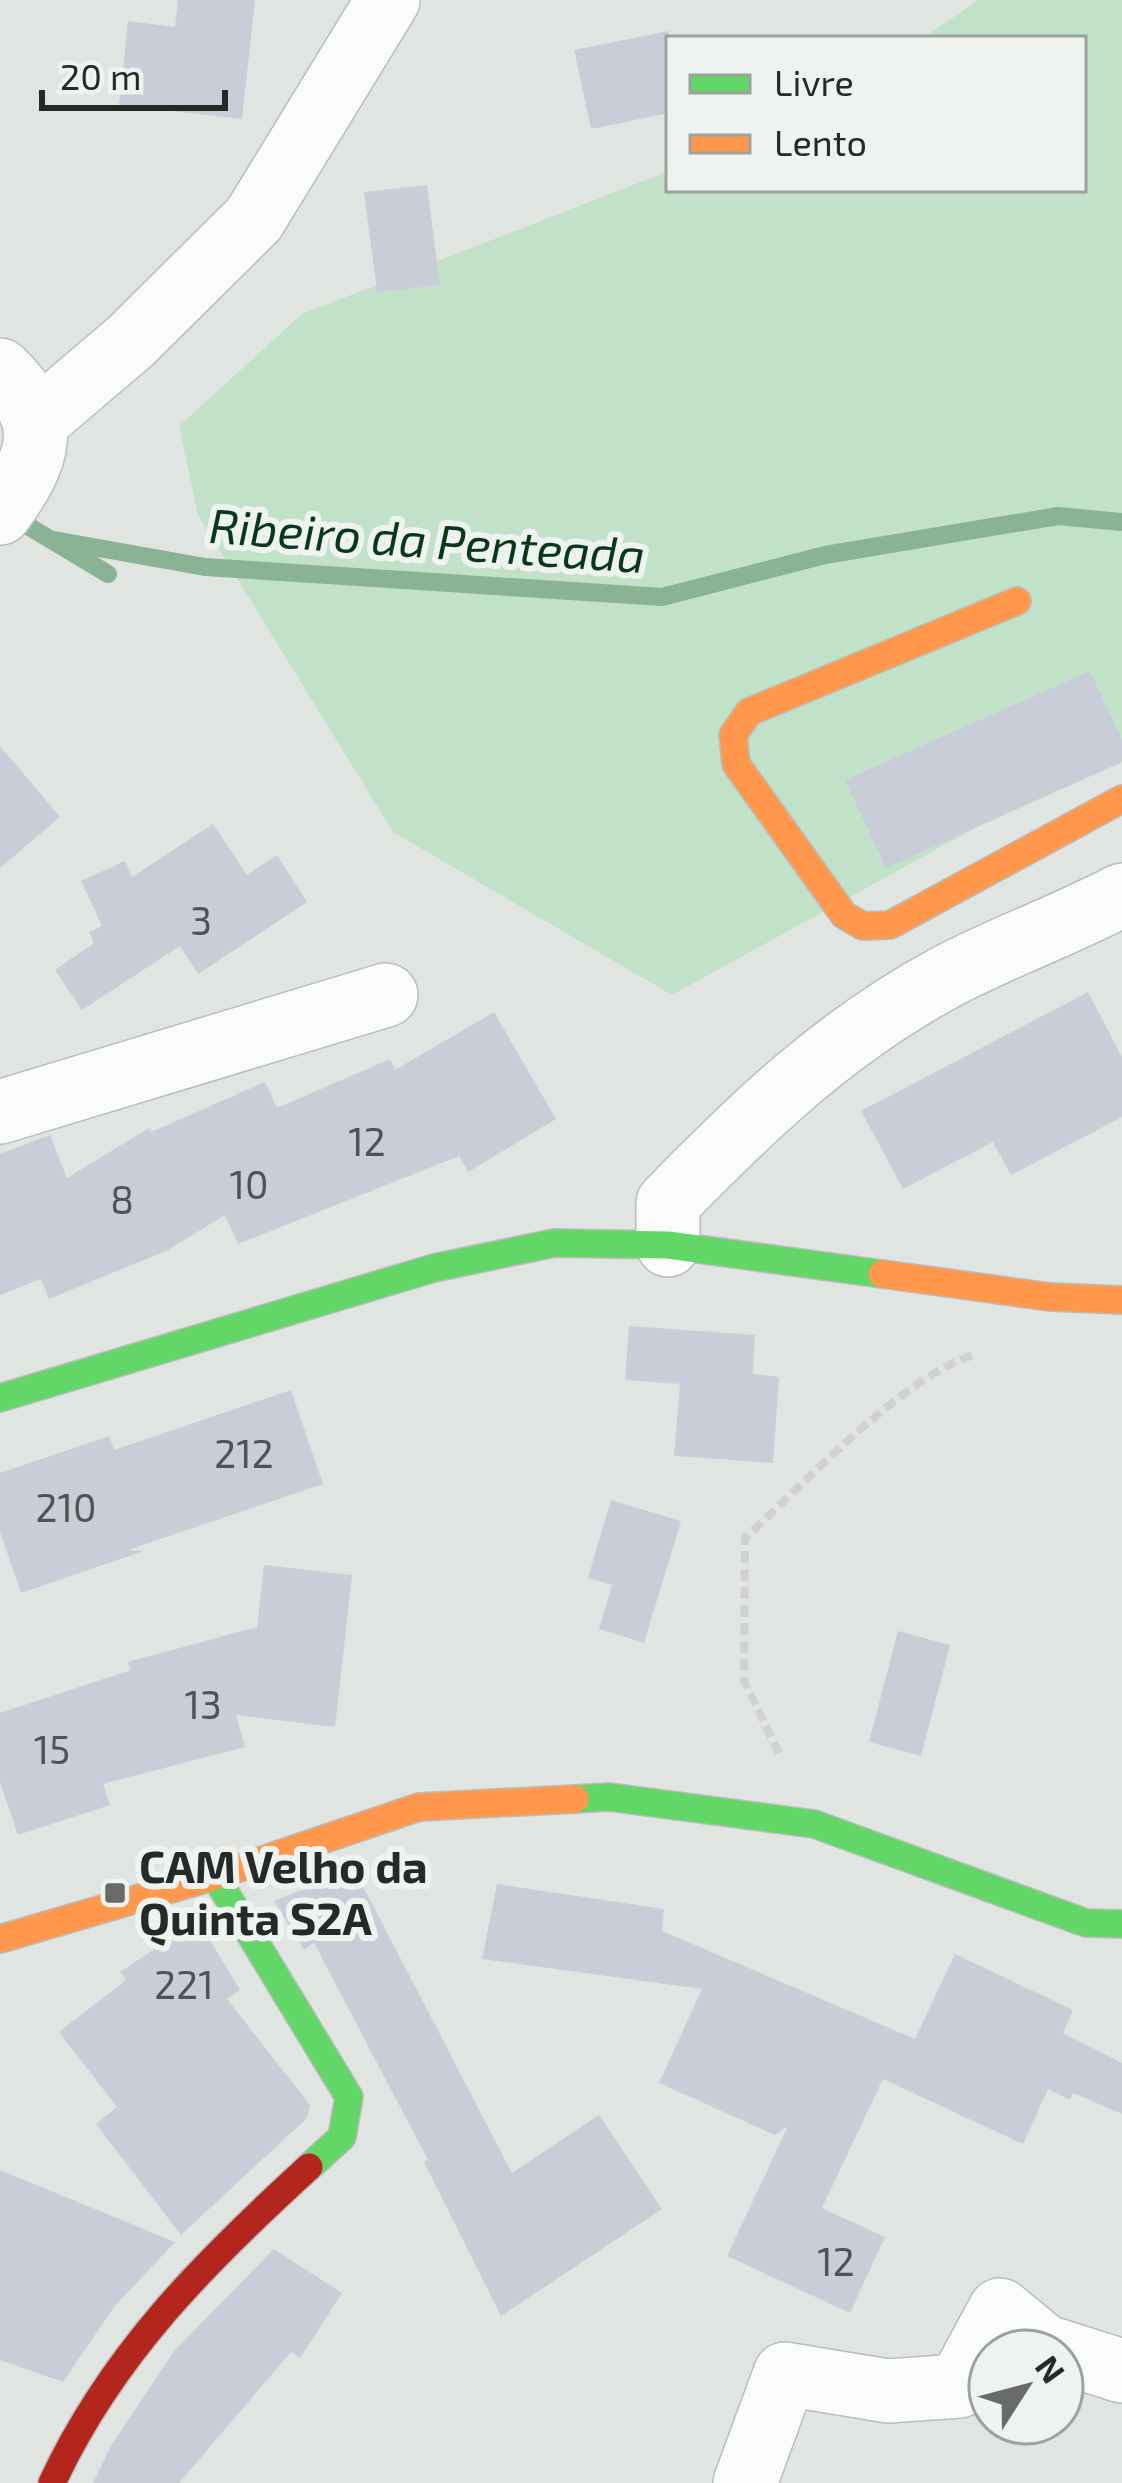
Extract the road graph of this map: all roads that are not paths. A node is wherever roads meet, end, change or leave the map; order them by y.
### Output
1 (388, 0) edge
2 (0, 370) edge
3 (36, 422) junction
4 (0, 513) edge
5 (1017, 601) dead end
6 (1122, 799) edge
7 (1122, 895) edge
8 (386, 995) dead end
9 (0, 1112) edge
10 (668, 1245) junction
11 (1122, 1300) edge
12 (0, 1398) edge
13 (214, 1876) junction
14 (1122, 1924) edge
15 (0, 1939) edge
16 (991, 2327) edge
17 (1023, 2327) edge
18 (1086, 2360) edge
19 (1122, 2371) edge
20 (966, 2373) edge
21 (52, 2483) edge
22 (745, 2483) edge

1 - 3 street
2 - 3 street
3 - 4 street
5 - 6 street
7 - 10 street
8 - 9 street
10 - 11 street
10 - 12 street
13 - 14 street
13 - 15 street
13 - 21 street
16 - 17 street
18 - 19 street
20 - 22 street

